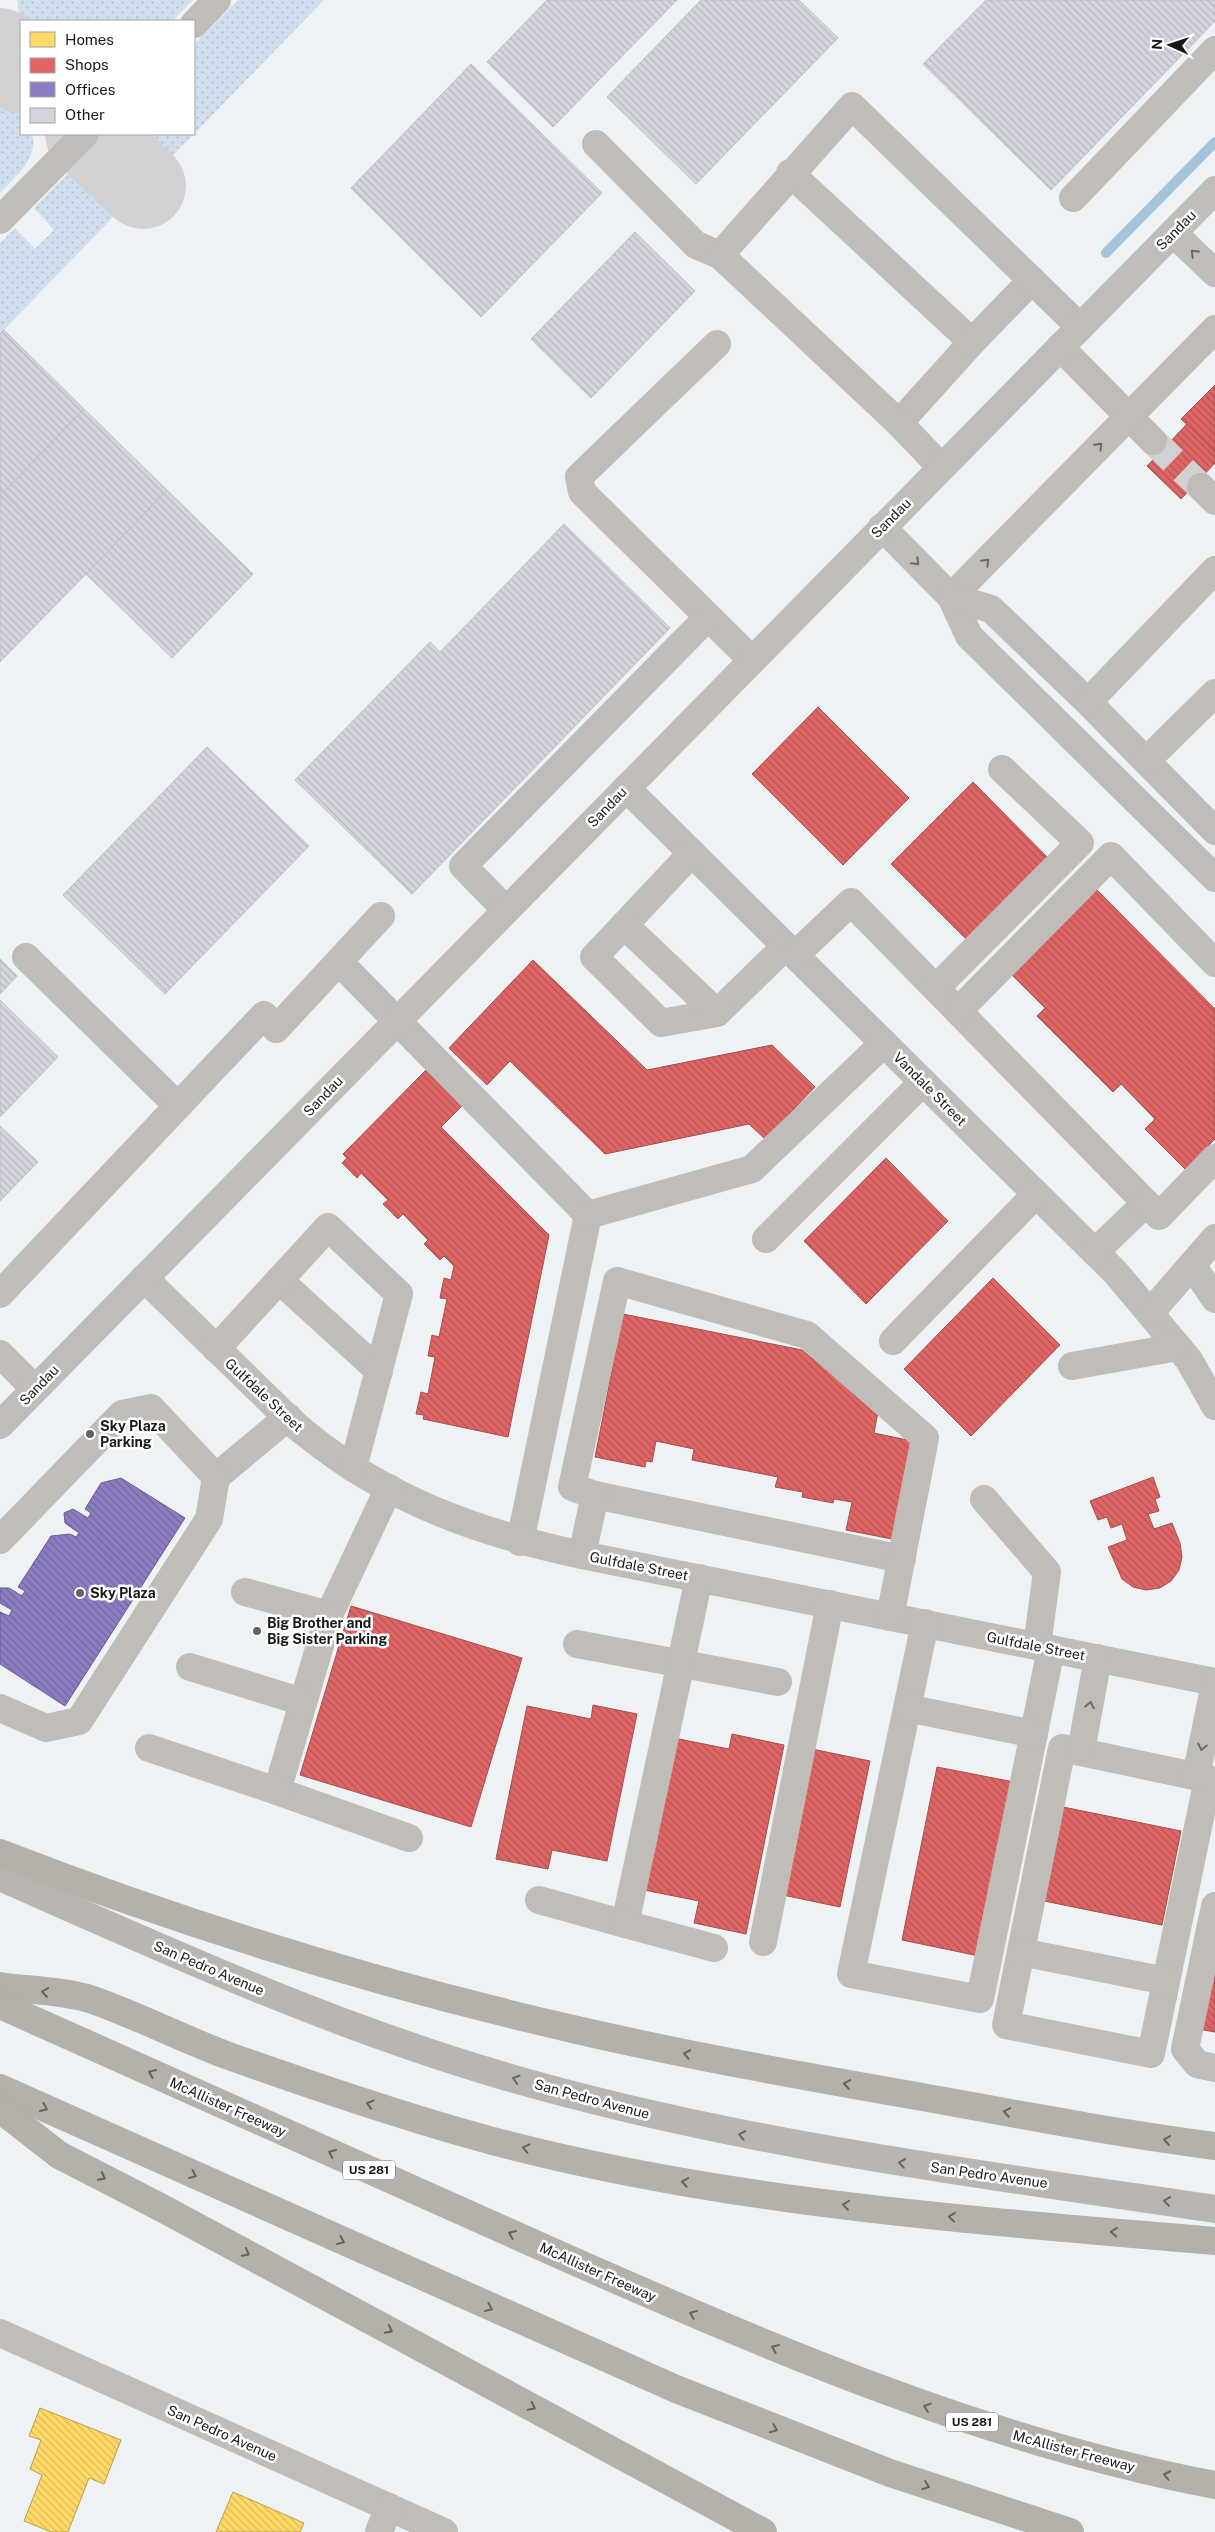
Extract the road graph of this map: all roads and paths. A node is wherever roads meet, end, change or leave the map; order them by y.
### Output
1 (217, 0) edge
2 (195, 23) edge
3 (1215, 50) edge
4 (84, 135) edge
5 (596, 144) dead end
6 (790, 173) junction
7 (1215, 190) edge
8 (1073, 198) dead end
9 (0, 220) edge
10 (1173, 233) junction
11 (720, 254) junction
12 (1215, 274) edge
13 (1032, 280) junction
14 (1080, 327) junction
15 (1215, 329) edge
16 (972, 342) junction
17 (717, 344) dead end
18 (1060, 347) junction
19 (1129, 416) junction
20 (899, 423) junction
21 (1153, 441) tunnel mouth
22 (941, 467) junction
23 (882, 527) junction
24 (1215, 570) edge
25 (952, 597) junction
26 (708, 617) junction
27 (752, 660) junction
28 (1215, 693) edge
29 (1088, 702) junction
30 (1146, 761) junction
31 (1002, 770) dead end
32 (626, 788) junction
33 (1215, 831) edge
34 (692, 853) junction
35 (1215, 878) edge
36 (506, 910) junction
37 (381, 916) dead end
38 (624, 925) junction
39 (791, 951) junction
40 (26, 957) dead end
41 (339, 962) junction
42 (1215, 964) edge
43 (936, 988) junction
44 (958, 1011) junction
45 (717, 1013) junction
46 (398, 1020) junction
47 (884, 1043) junction
48 (923, 1082) junction
49 (178, 1106) junction
50 (1215, 1158) edge
51 (1036, 1194) junction
52 (1146, 1203) junction
53 (588, 1215) junction
54 (1215, 1238) edge
55 (766, 1239) dead end
56 (1095, 1252) junction
57 (1192, 1265) junction
58 (144, 1278) junction
59 (279, 1280) junction
60 (0, 1294) edge
61 (1215, 1299) edge
62 (1150, 1313) junction
63 (893, 1341) dead end
64 (1178, 1347) junction
65 (216, 1349) junction
66 (0, 1354) edge
67 (1072, 1366) dead end
68 (379, 1370) junction
69 (35, 1389) junction
70 (1215, 1406) edge
71 (288, 1417) junction
72 (0, 1425) edge
73 (353, 1468) junction
74 (216, 1478) junction
75 (389, 1488) junction
76 (595, 1494) junction
77 (984, 1499) dead end
78 (0, 1540) edge
79 (520, 1542) junction
80 (582, 1555) junction
81 (902, 1559) junction
82 (699, 1578) junction
83 (245, 1592) dead end
84 (830, 1604) junction
85 (329, 1615) junction
86 (890, 1617) junction
87 (925, 1623) junction
88 (578, 1644) dead end
89 (1044, 1647) junction
90 (1098, 1658) junction
91 (680, 1664) junction
92 (190, 1667) dead end
93 (778, 1682) dead end
94 (1215, 1683) edge
95 (303, 1702) junction
96 (0, 1708) edge
97 (907, 1708) junction
98 (1034, 1734) junction
99 (149, 1748) dead end
100 (1081, 1751) junction
101 (1196, 1776) junction
102 (277, 1791) junction
103 (409, 1838) dead end
104 (0, 1853) edge
105 (0, 1877) edge
106 (539, 1900) dead end
107 (1215, 1906) edge
108 (625, 1924) junction
109 (763, 1942) dead end
110 (714, 1948) dead end
111 (1021, 1952) junction
112 (1166, 1981) junction
113 (0, 1986) edge
114 (0, 2004) edge
115 (1215, 2068) edge
116 (0, 2088) edge
117 (0, 2109) edge
118 (1215, 2146) edge
119 (1215, 2208) edge
120 (1215, 2241) edge
121 (0, 2333) edge
122 (1215, 2485) edge
123 (389, 2507) junction
124 (379, 2532) edge
125 (444, 2532) edge
126 (763, 2532) edge
127 (1070, 2532) edge

1 - 2 street
3 - 8 street
4 - 9 street
5 - 11 street
6 - 11 street
6 - 13 street
6 - 16 street
7 - 10 street, Sandau
12 -> 10 street
10 - 14 street, Sandau
11 - 20 street
13 - 14 street
13 - 16 street
14 - 18 street, Sandau
15 - 19 street
16 - 20 street
17 - 26 street
18 - 19 street
18 - 22 street, Sandau
19 - 21 street
25 -> 19 street
20 - 22 street
22 - 23 street, Sandau
23 -> 25 street
23 - 27 street, Sandau
24 - 29 street
25 - 29 street
25 - 35 street
26 - 27 street
26 - 36 street
27 - 32 street, Sandau
28 - 30 street
29 - 30 street
30 - 33 street
31 - 43 street
32 - 34 street, Vandale Street
32 - 36 street, Sandau
34 - 38 street
34 - 39 street, Vandale Street
36 - 46 street, Sandau
37 - 41 street
38 - 45 street
38 - 45 street
39 - 43 street
39 - 45 street
39 - 47 street, Vandale Street
40 - 49 street
41 - 46 street
41 - 49 street
42 - 44 street
43 - 44 street
44 - 52 street
46 - 53 street
46 - 58 street, Sandau
47 - 48 street, Vandale Street
47 - 53 street
48 - 51 street, Vandale Street
48 - 55 street
49 - 60 street
50 - 52 street
51 - 56 street, Vandale Street
51 - 63 street
52 - 56 street
53 - 79 street
54 - 57 street
56 - 62 street, Vandale Street
57 - 61 street
57 - 62 street
58 - 65 street, Gulfdale Street
58 - 69 street, Sandau
59 - 65 street
59 - 68 street
59 - 68 street
62 - 64 street, Vandale Street
64 - 67 street
64 - 70 street, Vandale Street
65 - 71 street, Gulfdale Street
66 - 69 street
68 - 73 street
69 - 72 street, Sandau
71 - 73 street, Gulfdale Street
71 - 74 street
73 - 75 street, Gulfdale Street
74 - 78 street
74 - 96 street
75 - 79 street, Gulfdale Street
75 - 85 street
76 - 80 street
76 - 81 street
76 - 81 street
77 - 89 street
79 - 80 street, Gulfdale Street
80 - 82 street, Gulfdale Street
81 - 86 street
82 - 84 street, Gulfdale Street
82 - 91 street
83 - 85 street
84 - 86 street, Gulfdale Street
84 - 109 street
85 - 95 street
86 - 87 street, Gulfdale Street
87 - 89 street, Gulfdale Street
87 - 97 street
88 - 91 street
89 - 90 street, Gulfdale Street
89 - 98 street
90 - 94 street, Gulfdale Street
100 -> 90 street
91 - 93 street
91 - 108 street
92 - 95 street
94 -> 101 street
95 - 102 street
97 - 98 street
97 - 98 street
99 - 102 street
100 - 101 street
100 - 111 street
101 - 112 street
102 - 103 street
118 -> 104 highway
119 -> 105 main road, San Pedro Avenue
106 - 108 street
107 - 115 street
108 - 110 street
111 - 112 street
111 - 112 street
120 -> 113 highway
122 -> 114 highway, McAllister Freeway / US 281
116 -> 127 highway
117 -> 126 highway
121 - 123 street, San Pedro Avenue
123 - 124 street
123 - 125 street, San Pedro Avenue

